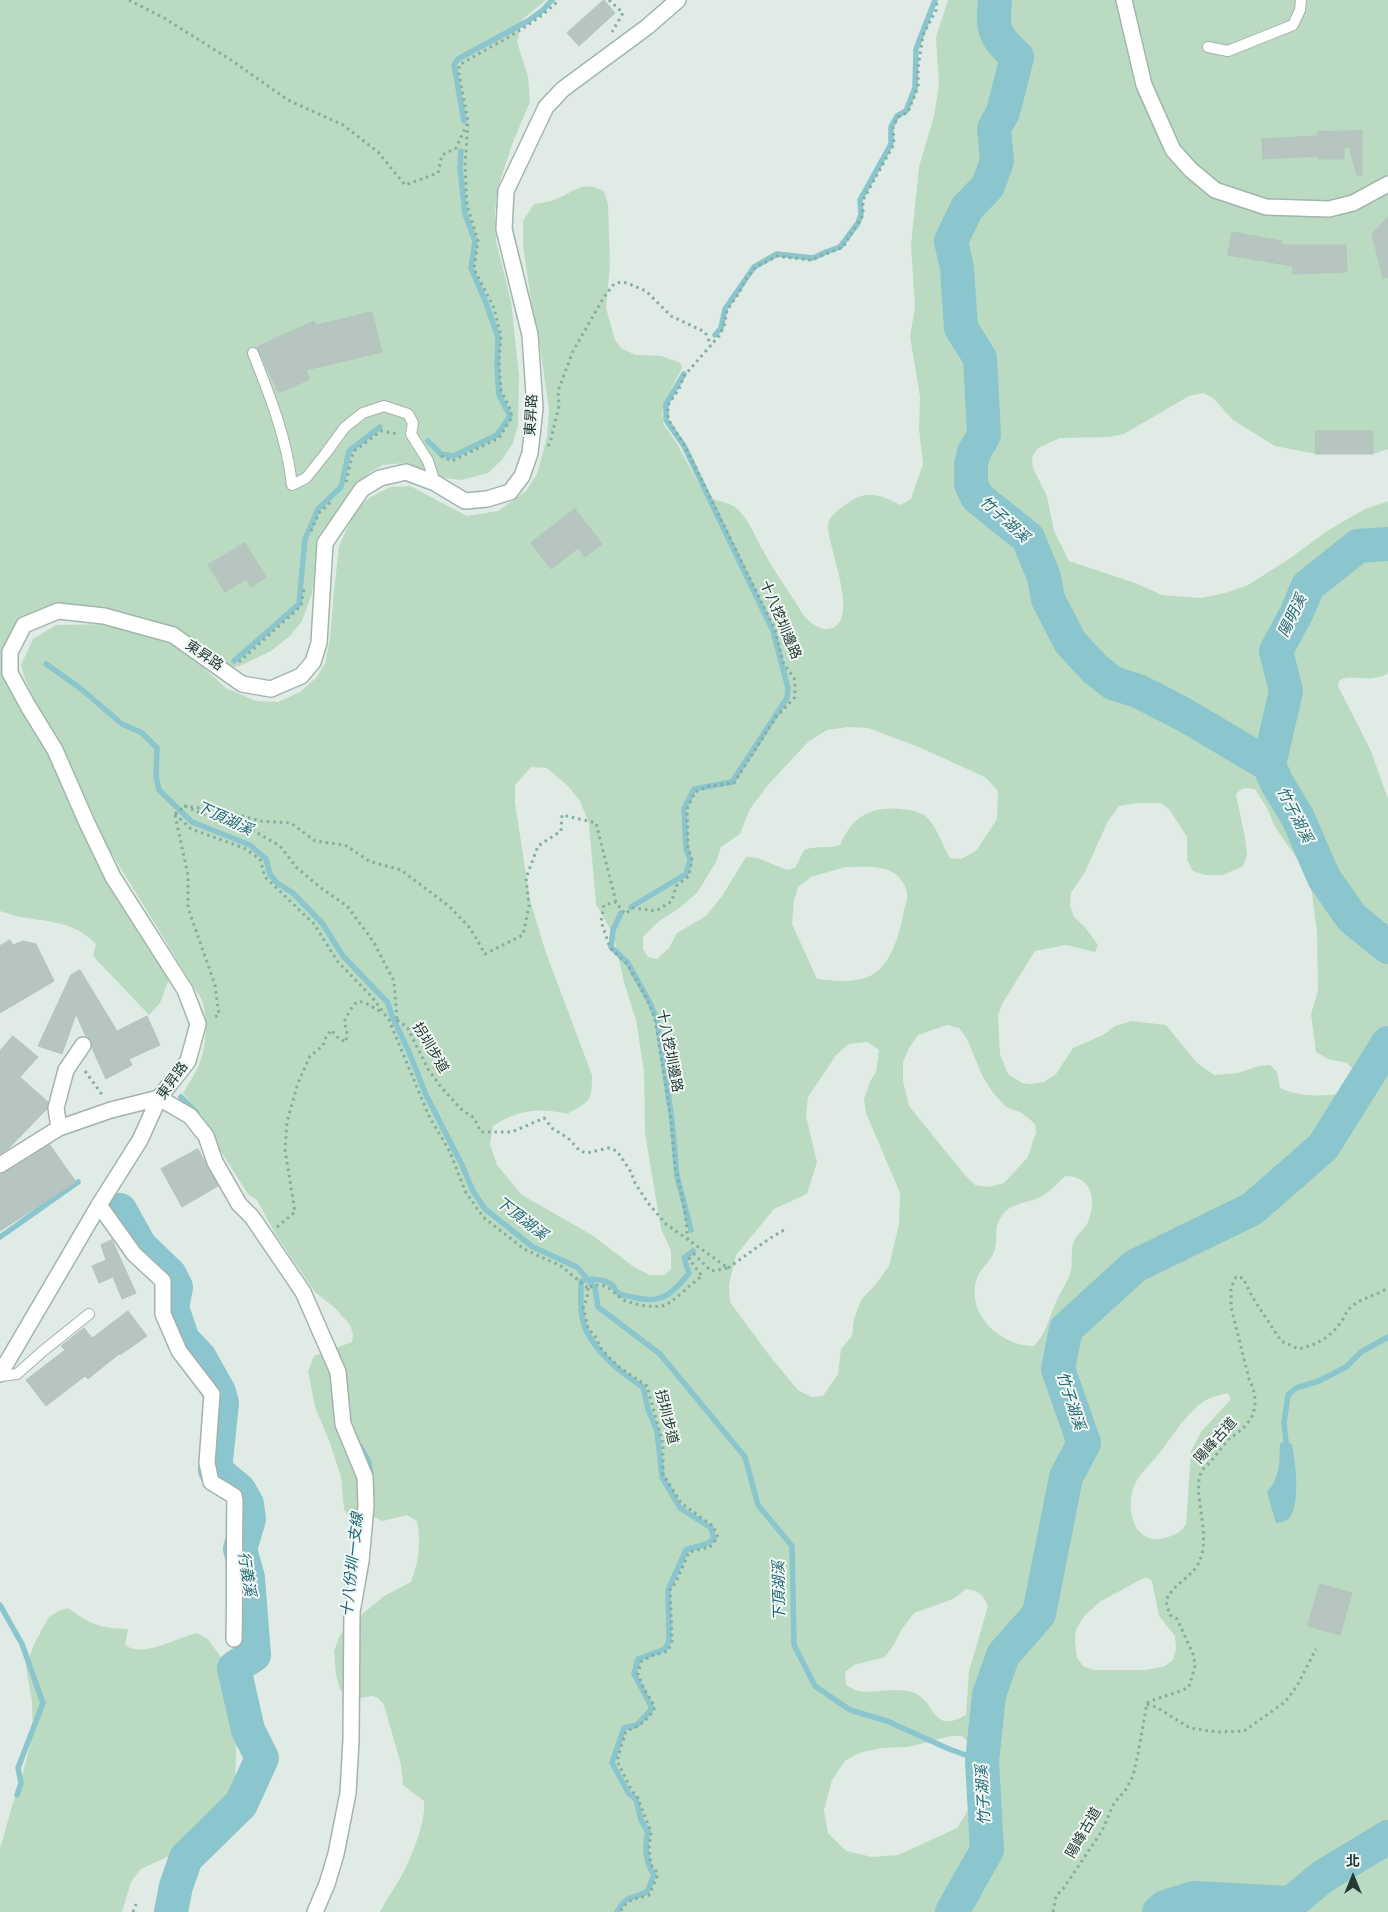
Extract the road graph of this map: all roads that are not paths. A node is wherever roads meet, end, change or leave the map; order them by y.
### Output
1 (678, 0) edge
2 (1124, 0) edge
3 (1301, 0) edge
4 (1208, 48) dead end
5 (1388, 184) edge
6 (253, 354) dead end
7 (435, 483) junction
8 (78, 1051) road end
9 (159, 1098) junction
10 (60, 1128) junction
11 (0, 1165) edge
12 (99, 1205) junction
13 (89, 1314) dead end
14 (1, 1367) edge
15 (234, 1639) dead end
16 (315, 1912) edge

1 - 7 street, 東昇路
2 - 5 street
3 - 4 lane
6 - 7 lane
7 - 9 street, 東昇路
8 - 10 street
9 - 10 street
9 - 12 street, 東昇路
9 - 16 street
10 - 11 street
12 - 14 street, 東昇路
12 - 15 street
13 - 14 lane

